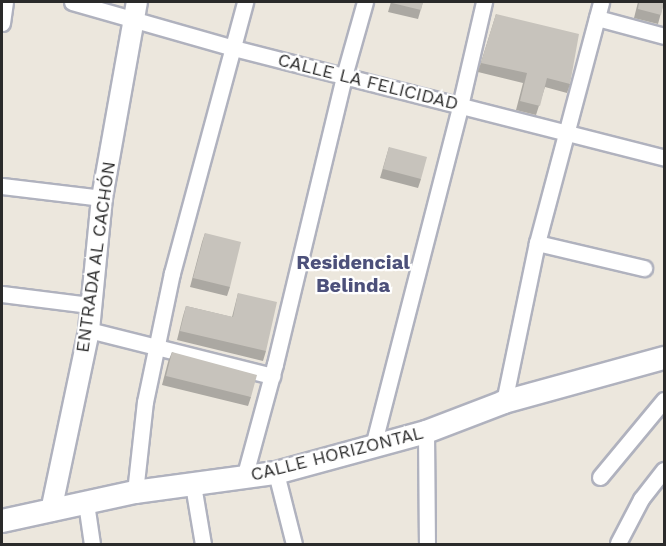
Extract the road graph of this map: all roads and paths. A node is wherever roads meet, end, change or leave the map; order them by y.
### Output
1 (5, 2) edge
2 (72, 2) edge
3 (245, 2) edge
4 (365, 2) edge
5 (484, 2) edge
6 (601, 2) edge
7 (135, 11) edge
8 (597, 18) junction
9 (2, 23) edge
10 (664, 36) edge
11 (234, 48) junction
12 (344, 76) junction
13 (460, 106) junction
14 (567, 133) junction
15 (664, 158) edge
16 (2, 186) edge
17 (102, 198) junction
18 (537, 243) junction
19 (644, 268) dead end
20 (2, 294) edge
21 (89, 305) junction
22 (88, 330) junction
23 (157, 345) junction
24 (664, 358) edge
25 (272, 376) junction
26 (664, 400) edge
27 (504, 402) junction
28 (426, 432) junction
29 (373, 446) junction
30 (664, 470) edge
31 (276, 473) junction
32 (600, 477) dead end
33 (244, 478) junction
34 (193, 485) junction
35 (135, 492) junction
36 (86, 503) junction
37 (51, 511) junction
38 (2, 521) edge
39 (618, 543) edge
40 (92, 544) edge
41 (203, 544) edge
42 (294, 544) edge
43 (427, 544) edge

1 - 9 street
2 - 7 street, CALLE LA FELICIDAD
3 - 11 street
4 - 12 street
5 - 13 street
6 - 8 street
7 - 11 street, CALLE LA FELICIDAD
7 - 17 street, ENTRADA AL CACHÓN
8 - 10 street
8 - 14 street
11 - 12 street, CALLE LA FELICIDAD
11 - 23 street
12 - 13 street, CALLE LA FELICIDAD
12 - 25 street
13 - 14 street, CALLE LA FELICIDAD
13 - 29 street
14 - 15 street, CALLE LA FELICIDAD
14 - 18 street
16 - 17 street
17 - 21 street, ENTRADA AL CACHÓN
18 - 19 street
18 - 27 street
20 - 21 street
21 - 22 street, ENTRADA AL CACHÓN
22 - 23 street
22 - 37 street, ENTRADA AL CACHÓN
23 - 25 street
23 - 35 street
24 - 27 main road, CALLE HORIZONTAL
25 - 33 street
26 - 32 street
27 - 28 main road, CALLE HORIZONTAL
28 - 29 main road, CALLE HORIZONTAL
28 - 43 street
29 - 31 main road, CALLE HORIZONTAL
30 - 39 street
31 - 33 main road, CALLE HORIZONTAL
31 - 42 street
33 - 34 main road, CALLE HORIZONTAL
34 - 35 main road, CALLE HORIZONTAL
34 - 41 street
35 - 36 main road, CALLE HORIZONTAL
36 - 37 main road, CALLE HORIZONTAL
36 - 40 street
37 - 38 main road, CALLE HORIZONTAL

